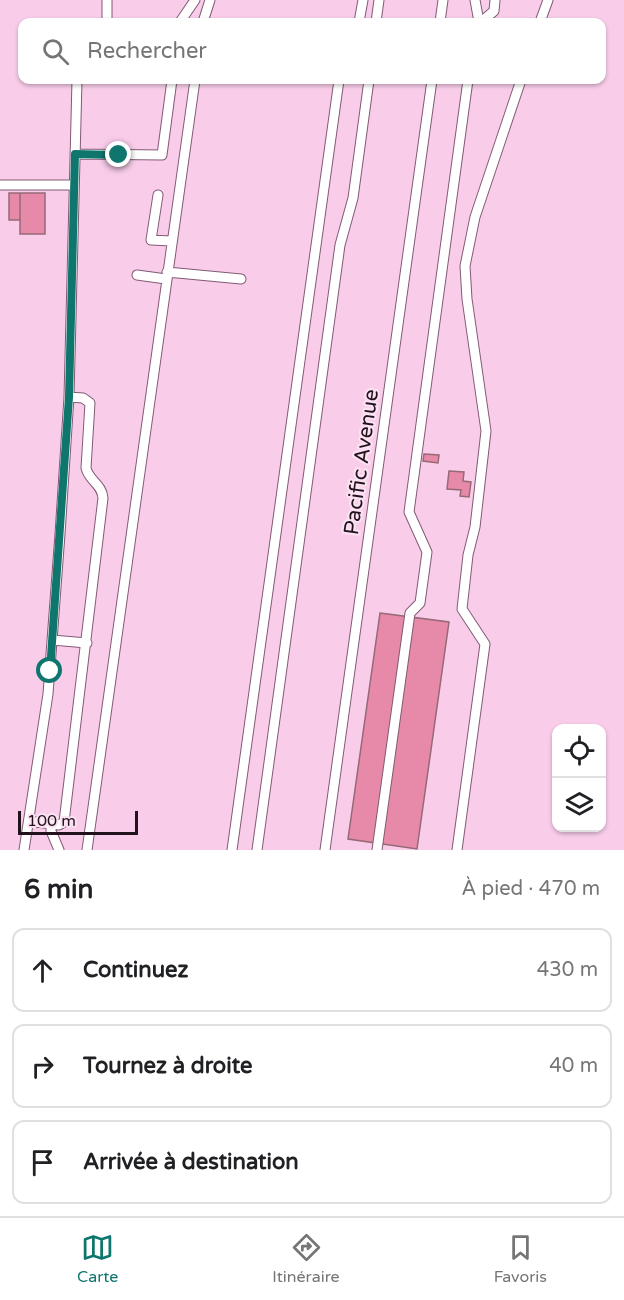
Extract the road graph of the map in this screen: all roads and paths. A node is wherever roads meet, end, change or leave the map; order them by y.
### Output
1 (107, 0) edge
2 (195, 0) edge
3 (210, 0) edge
4 (363, 0) edge
5 (379, 0) edge
6 (443, 0) edge
7 (475, 0) edge
8 (495, 0) edge
9 (548, 0) edge
10 (107, 18) edge
11 (183, 18) edge
12 (204, 18) edge
13 (360, 18) edge
14 (377, 18) edge
15 (441, 18) edge
16 (479, 18) edge
17 (485, 18) edge
18 (541, 18) edge
19 (77, 84) edge
20 (171, 84) edge
21 (194, 84) edge
22 (338, 84) edge
23 (368, 84) edge
24 (431, 84) edge
25 (467, 84) edge
26 (520, 84) edge
27 (75, 154) junction
28 (0, 185) edge
29 (74, 185) junction
30 (158, 195) dead end
31 (171, 241) junction
32 (137, 275) dead end
33 (166, 276) junction
34 (241, 279) dead end
35 (69, 397) junction
36 (52, 640) junction
37 (87, 643) junction
38 (29, 821) junction
39 (51, 824) junction
40 (24, 850) edge
41 (59, 850) edge
42 (87, 850) edge
43 (232, 850) edge
44 (257, 850) edge
45 (326, 850) edge
46 (377, 850) edge
47 (456, 850) edge

1 - 10 street
2 - 11 street
3 - 12 street
4 - 13 street
5 - 14 street
6 - 15 street
7 - 16 street
8 - 17 street
9 - 18 street
19 - 27 street
20 - 27 street
21 - 31 street
22 - 43 street
23 - 44 street
24 - 45 street, Pacific Avenue
25 - 46 street
26 - 47 street
27 - 29 street
28 - 29 street
29 - 35 street
30 - 31 street
31 - 33 street
32 - 33 street
33 - 34 street
33 - 42 street
35 - 36 street
35 - 37 street
36 - 37 street
36 - 38 street
37 - 39 street
38 - 39 street
38 - 40 street
39 - 41 street

